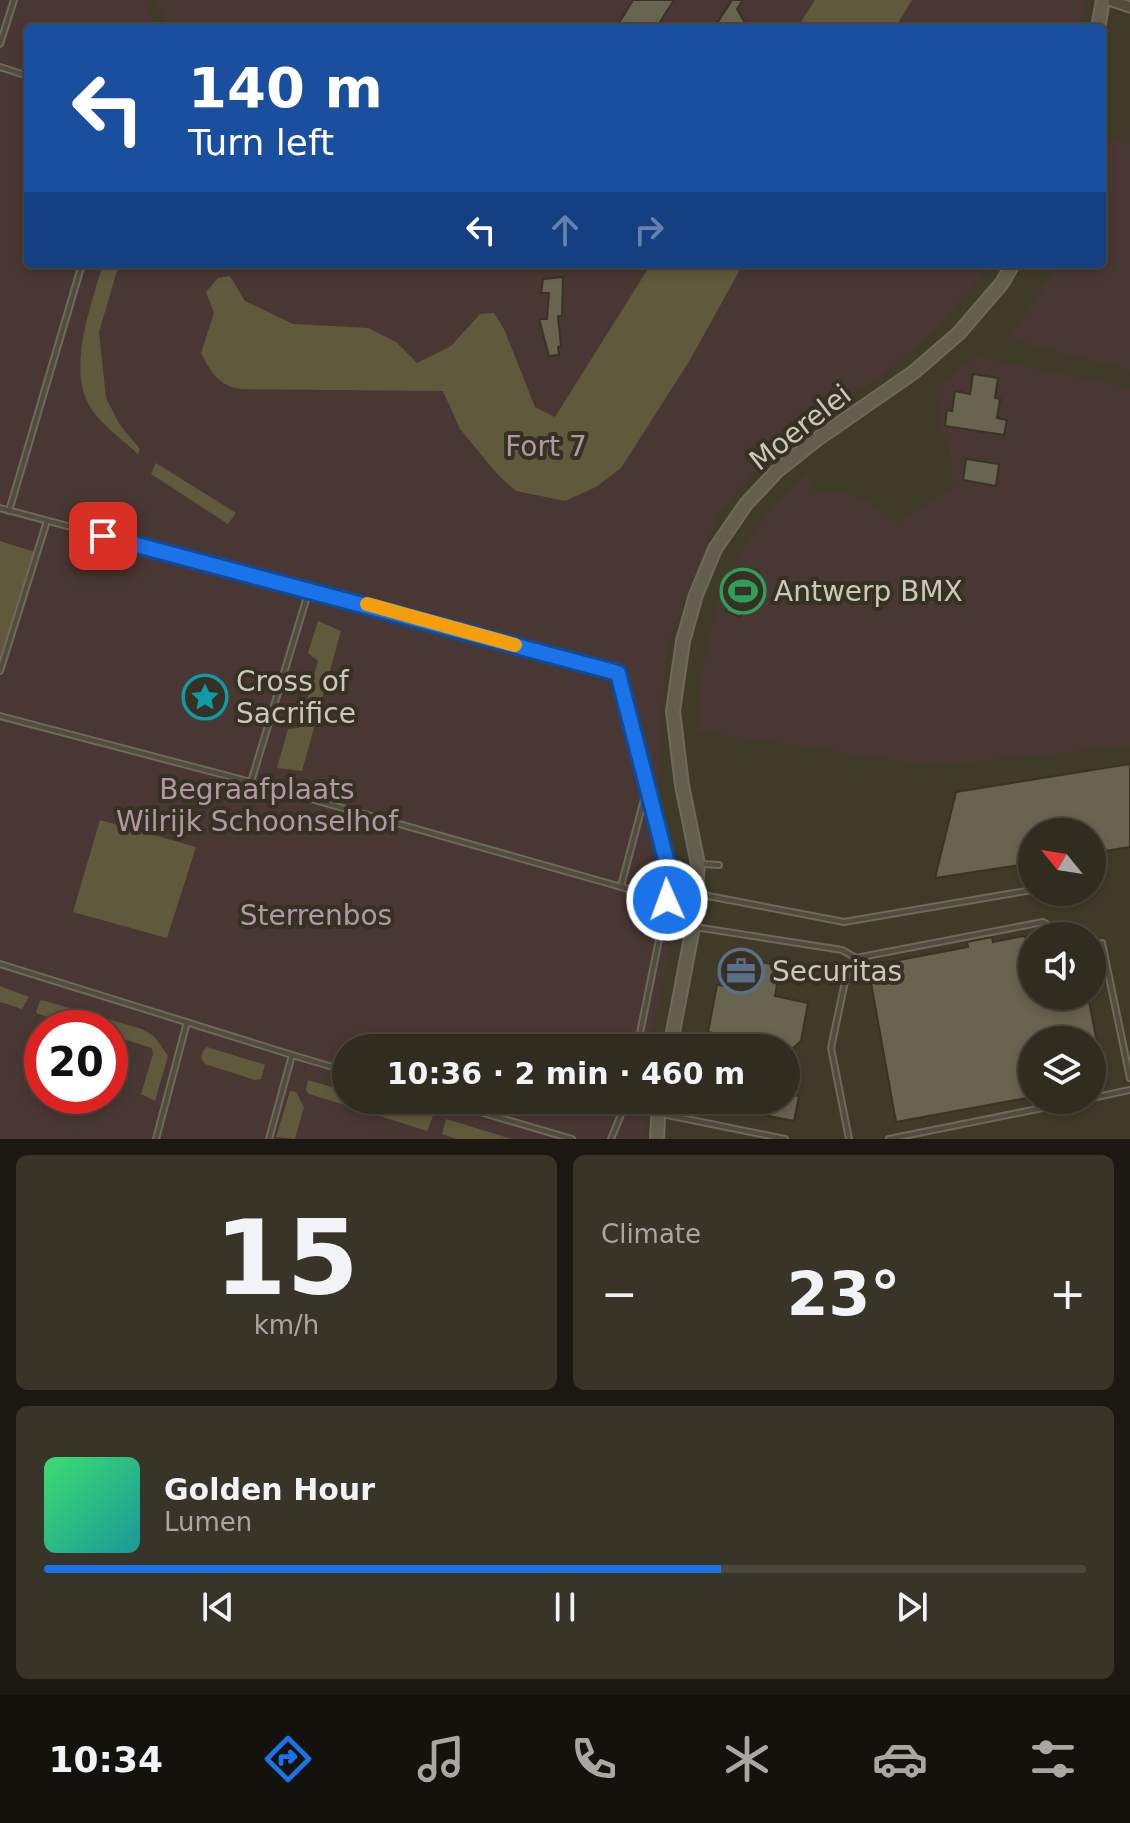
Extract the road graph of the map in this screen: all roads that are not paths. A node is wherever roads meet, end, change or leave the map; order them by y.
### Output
1 (14, 0) edge
2 (1106, 0) edge
3 (1130, 7) edge
4 (1099, 24) edge
5 (0, 44) edge
6 (0, 67) edge
7 (24, 75) edge
8 (81, 268) edge
9 (1011, 268) edge
10 (0, 508) edge
11 (9, 511) junction
12 (47, 521) junction
13 (310, 589) junction
14 (0, 671) edge
15 (0, 716) edge
16 (251, 782) junction
17 (648, 785) junction
18 (698, 864) junction
19 (719, 865) dead end
20 (621, 886) junction
21 (1018, 892) edge
22 (696, 894) junction
23 (667, 900) junction
24 (693, 927) junction
25 (1018, 927) edge
26 (856, 958) junction
27 (1106, 962) edge
28 (0, 964) edge
29 (187, 1022) junction
30 (640, 1034) edge
31 (673, 1034) edge
32 (292, 1055) junction
33 (332, 1067) edge
34 (1130, 1078) edge
35 (1130, 1090) edge
36 (1106, 1095) edge
37 (1018, 1113) edge
38 (487, 1114) edge
39 (621, 1114) edge
40 (658, 1114) edge
41 (689, 1114) edge
42 (156, 1139) edge
43 (269, 1139) edge
44 (572, 1139) edge
45 (611, 1139) edge
46 (657, 1139) edge
47 (785, 1139) edge
48 (849, 1139) edge
49 (889, 1139) edge

1 - 5 lane
2 - 3 street
2 - 4 street
6 - 7 lane
8 - 11 lane
9 - 18 street, Moerelei
10 - 11 lane
11 - 12 lane
12 - 13 lane
12 - 14 lane
13 - 16 lane
13 - 17 lane
15 - 16 lane
16 - 20 lane
17 - 20 lane
17 - 23 lane
18 - 19 lane
18 - 22 street, Moerelei
20 - 23 lane
21 - 22 lane
22 - 24 street, Moerelei
23 - 30 lane
24 - 26 lane
24 - 31 street, Moerelei
25 - 26 lane
26 - 48 lane
27 - 34 lane
28 - 29 lane
29 - 32 lane
29 - 42 lane
32 - 33 lane
32 - 43 lane
35 - 36 lane
37 - 49 lane
38 - 44 lane
39 - 45 lane
40 - 46 street
41 - 47 lane

